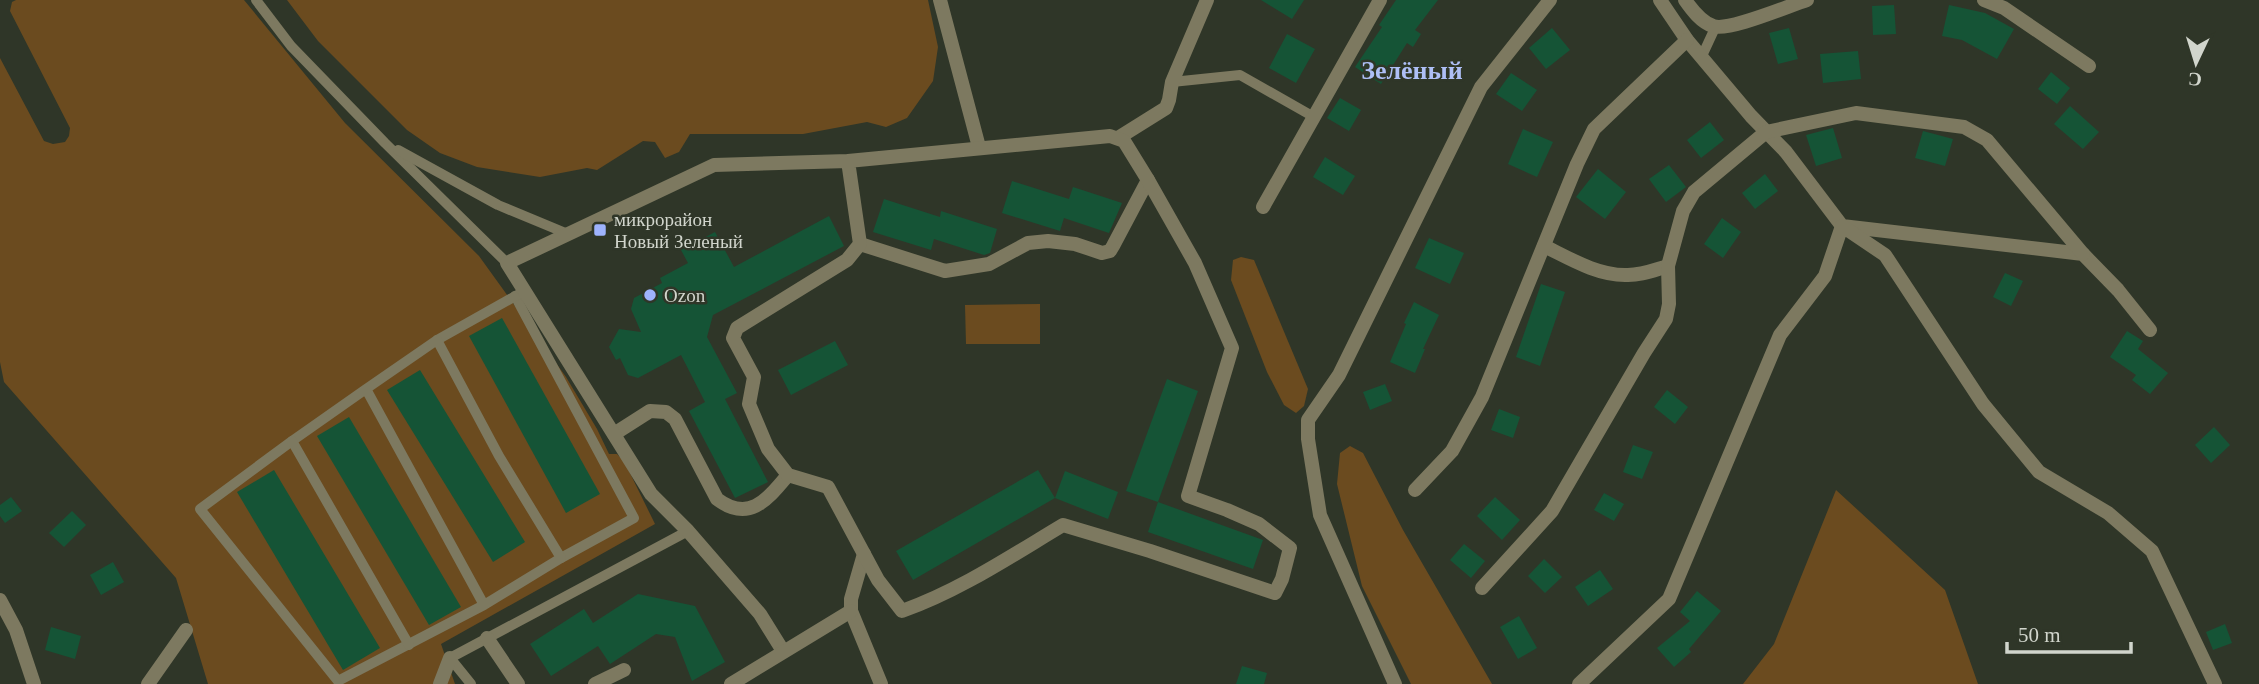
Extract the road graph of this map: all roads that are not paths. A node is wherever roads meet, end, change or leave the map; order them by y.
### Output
1 (257, 0) edge
2 (940, 0) edge
3 (1207, 0) edge
4 (1380, 0) edge
5 (1550, 0) edge
6 (1660, 0) edge
7 (1685, 0) edge
8 (1807, 0) edge
9 (1984, 0) edge
10 (1715, 28) junction
11 (1687, 40) junction
12 (1702, 56) junction
13 (2090, 66) dead end
14 (1171, 82) junction
15 (1314, 117) junction
16 (1766, 132) junction
17 (1118, 138) junction
18 (385, 143) junction
19 (979, 147) junction
20 (848, 161) junction
21 (1148, 180) junction
22 (1263, 207) dead end
23 (1842, 226) junction
24 (568, 234) junction
25 (860, 244) junction
26 (1544, 246) junction
27 (2083, 254) junction
28 (508, 263) junction
29 (1668, 265) junction
30 (520, 293) junction
31 (2150, 330) dead end
32 (437, 340) junction
33 (366, 389) junction
34 (614, 434) junction
35 (292, 441) junction
36 (788, 475) junction
37 (1415, 490) dead end
38 (688, 531) junction
39 (864, 554) junction
40 (561, 558) junction
41 (1482, 587) dead end
42 (0, 600) edge
43 (484, 605) junction
44 (851, 611) junction
45 (186, 630) dead end
46 (487, 638) junction
47 (409, 645) junction
48 (783, 651) junction
49 (450, 657) junction
50 (624, 670) dead end
51 (34, 684) edge
52 (148, 684) edge
53 (440, 684) edge
54 (471, 684) edge
55 (518, 684) edge
56 (595, 684) edge
57 (731, 684) edge
58 (881, 684) edge
59 (1395, 684) edge
60 (1579, 684) edge
61 (2215, 684) edge

1 - 18 lane
2 - 19 street
3 - 14 street
4 - 15 street
5 - 59 street
6 - 11 street
7 - 10 street
8 - 10 street
9 - 13 street
10 - 12 lane
11 - 12 street
11 - 26 street
12 - 16 street
14 - 15 lane
14 - 17 street
15 - 22 street
16 - 23 street
16 - 27 street
16 - 29 street
17 - 19 street
17 - 21 street
18 - 24 lane
18 - 28 lane
19 - 20 street
20 - 24 street
20 - 25 street
21 - 25 street
21 - 39 street
23 - 27 street
23 - 60 street
23 - 61 street
24 - 28 street
25 - 36 street
26 - 29 street
26 - 37 street
27 - 31 street
28 - 30 street
29 - 41 street
30 - 32 lane
30 - 34 street
30 - 40 lane
32 - 33 lane
32 - 40 lane
33 - 35 lane
33 - 43 lane
34 - 36 street
34 - 38 street
35 - 47 lane
35 - 47 lane
36 - 39 street
38 - 46 lane
38 - 48 street
39 - 44 street
40 - 43 lane
42 - 51 street
43 - 47 lane
44 - 48 street
44 - 58 street
45 - 52 street
46 - 49 lane
46 - 55 street
48 - 57 street
49 - 53 street
49 - 54 lane
50 - 56 street

